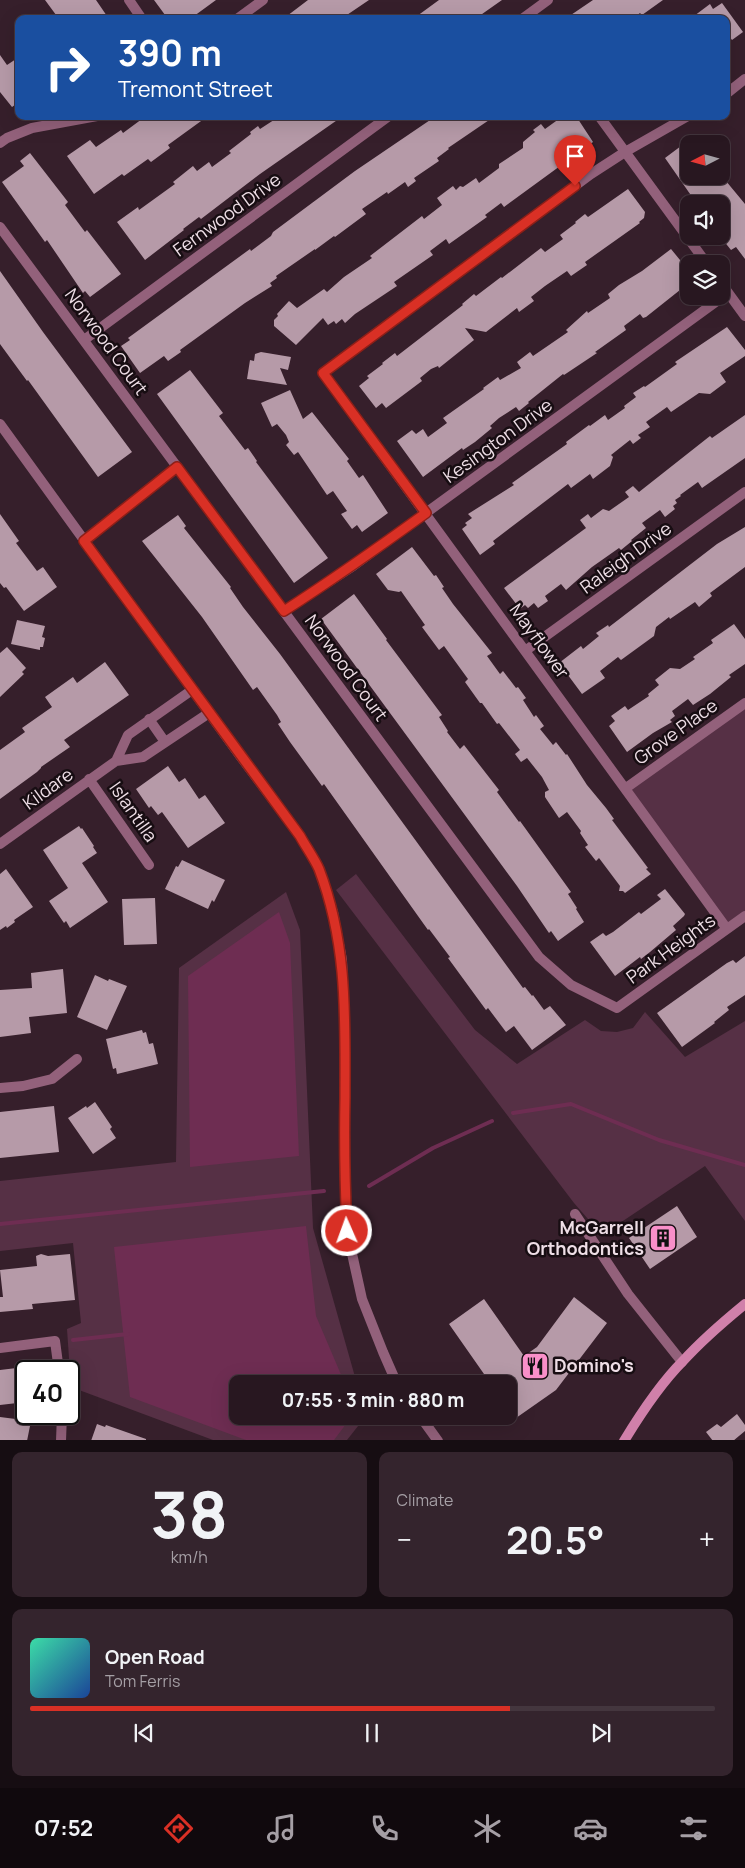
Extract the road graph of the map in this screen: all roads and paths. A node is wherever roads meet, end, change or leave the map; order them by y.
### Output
1 (129, 0) edge
2 (263, 0) edge
3 (548, 0) edge
4 (139, 15) edge
5 (242, 15) edge
6 (528, 15) edge
7 (745, 79) edge
8 (730, 91) edge
9 (75, 120) edge
10 (384, 120) edge
11 (602, 120) edge
12 (681, 120) edge
13 (0, 143) edge
14 (625, 152) junction
15 (0, 227) edge
16 (700, 255) edge
17 (730, 296) edge
18 (712, 305) edge
19 (745, 316) edge
20 (84, 340) junction
21 (0, 424) edge
22 (177, 467) junction
23 (745, 492) edge
24 (426, 513) junction
25 (84, 541) junction
26 (284, 611) junction
27 (526, 651) junction
28 (192, 690) junction
29 (745, 703) edge
30 (209, 713) junction
31 (149, 719) junction
32 (166, 742) junction
33 (116, 761) junction
34 (90, 778) junction
35 (626, 788) junction
36 (0, 844) edge
37 (149, 865) dead end
38 (745, 916) edge
39 (727, 929) junction
40 (617, 1008) joint
41 (77, 1060) dead end
42 (0, 1088) edge
43 (575, 1214) dead end
44 (745, 1304) edge
45 (0, 1348) edge
46 (58, 1360) edge
47 (682, 1362) junction
48 (393, 1375) edge
49 (62, 1425) edge
50 (427, 1425) edge
51 (62, 1440) edge
52 (438, 1440) edge
53 (624, 1440) edge

1 - 4 street
2 - 5 street
3 - 6 street
7 - 8 street
9 - 13 street
10 - 20 street, Fernwood Drive
11 - 14 street
12 - 14 street
14 - 16 street
14 - 24 street, Mayflower
15 - 20 street, Norwood Court
17 - 19 street
18 - 24 street, Kesington Drive
20 - 22 street, Norwood Court
21 - 25 street
22 - 25 street
22 - 26 street, Norwood Court
23 - 27 street, Raleigh Drive
24 - 26 street, Kesington Drive
24 - 27 street, Mayflower
25 - 28 street
26 - 40 street, Norwood Court
27 - 35 street, Mayflower
28 - 30 street
28 - 31 street
29 - 35 street, Grove Place
30 - 32 street, Kildare
30 - 48 street
31 - 32 street
31 - 33 street
32 - 33 street, Kildare
33 - 34 street, Kildare
34 - 36 street, Kildare
34 - 37 street, Islantilla
35 - 39 street, Mayflower
38 - 39 street, Park Heights
39 - 40 street, Park Heights
41 - 42 street
43 - 47 street
44 - 47 main road
45 - 46 street
47 - 53 main road
49 - 51 street
50 - 52 street

